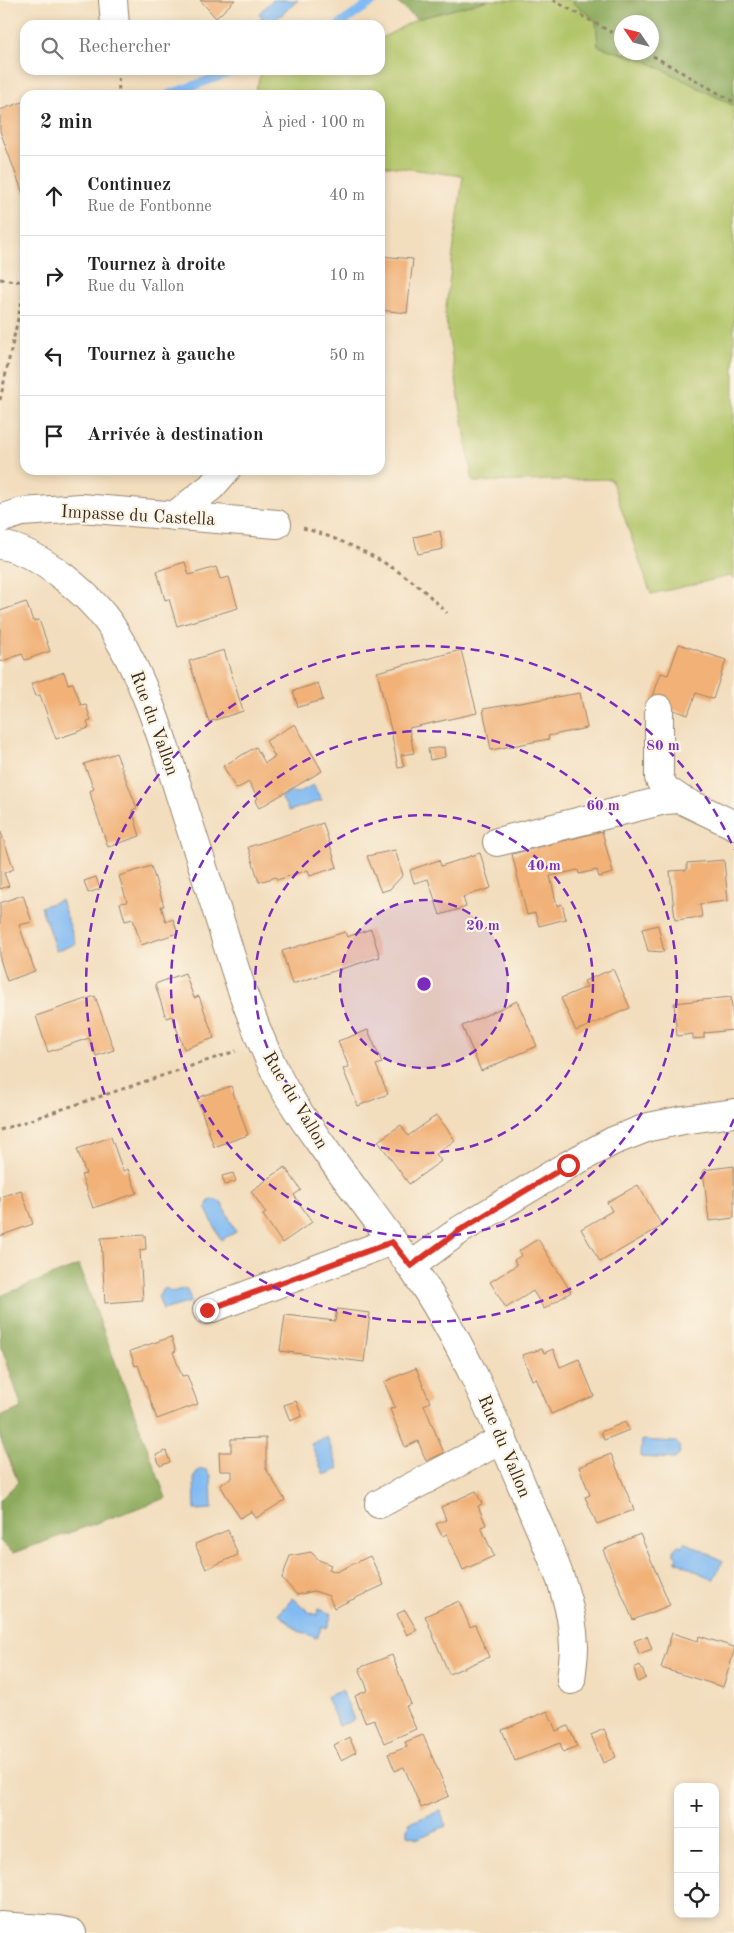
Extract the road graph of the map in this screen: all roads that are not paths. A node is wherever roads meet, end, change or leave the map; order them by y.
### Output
1 (113, 0) edge
2 (115, 20) edge
3 (222, 475) edge
4 (174, 516) junction
5 (0, 519) edge
6 (277, 524) road end
7 (0, 545) edge
8 (659, 709) dead end
9 (680, 799) junction
10 (734, 825) edge
11 (497, 842) dead end
12 (734, 1113) edge
13 (392, 1242) junction
14 (411, 1266) junction
15 (207, 1310) dead end
16 (503, 1439) junction
17 (379, 1504) dead end
18 (571, 1680) dead end
19 (0, 1926) edge
20 (72, 1933) edge

1 - 2 street
3 - 4 street
4 - 5 street, Impasse du Castella
4 - 6 street, Impasse du Castella
7 - 13 street, Rue du Vallon
8 - 9 street
9 - 10 street
9 - 11 street
12 - 14 street
13 - 14 street, Rue du Vallon
13 - 15 street
14 - 16 street, Rue du Vallon
16 - 17 street
16 - 18 street, Rue du Vallon
19 - 20 street

